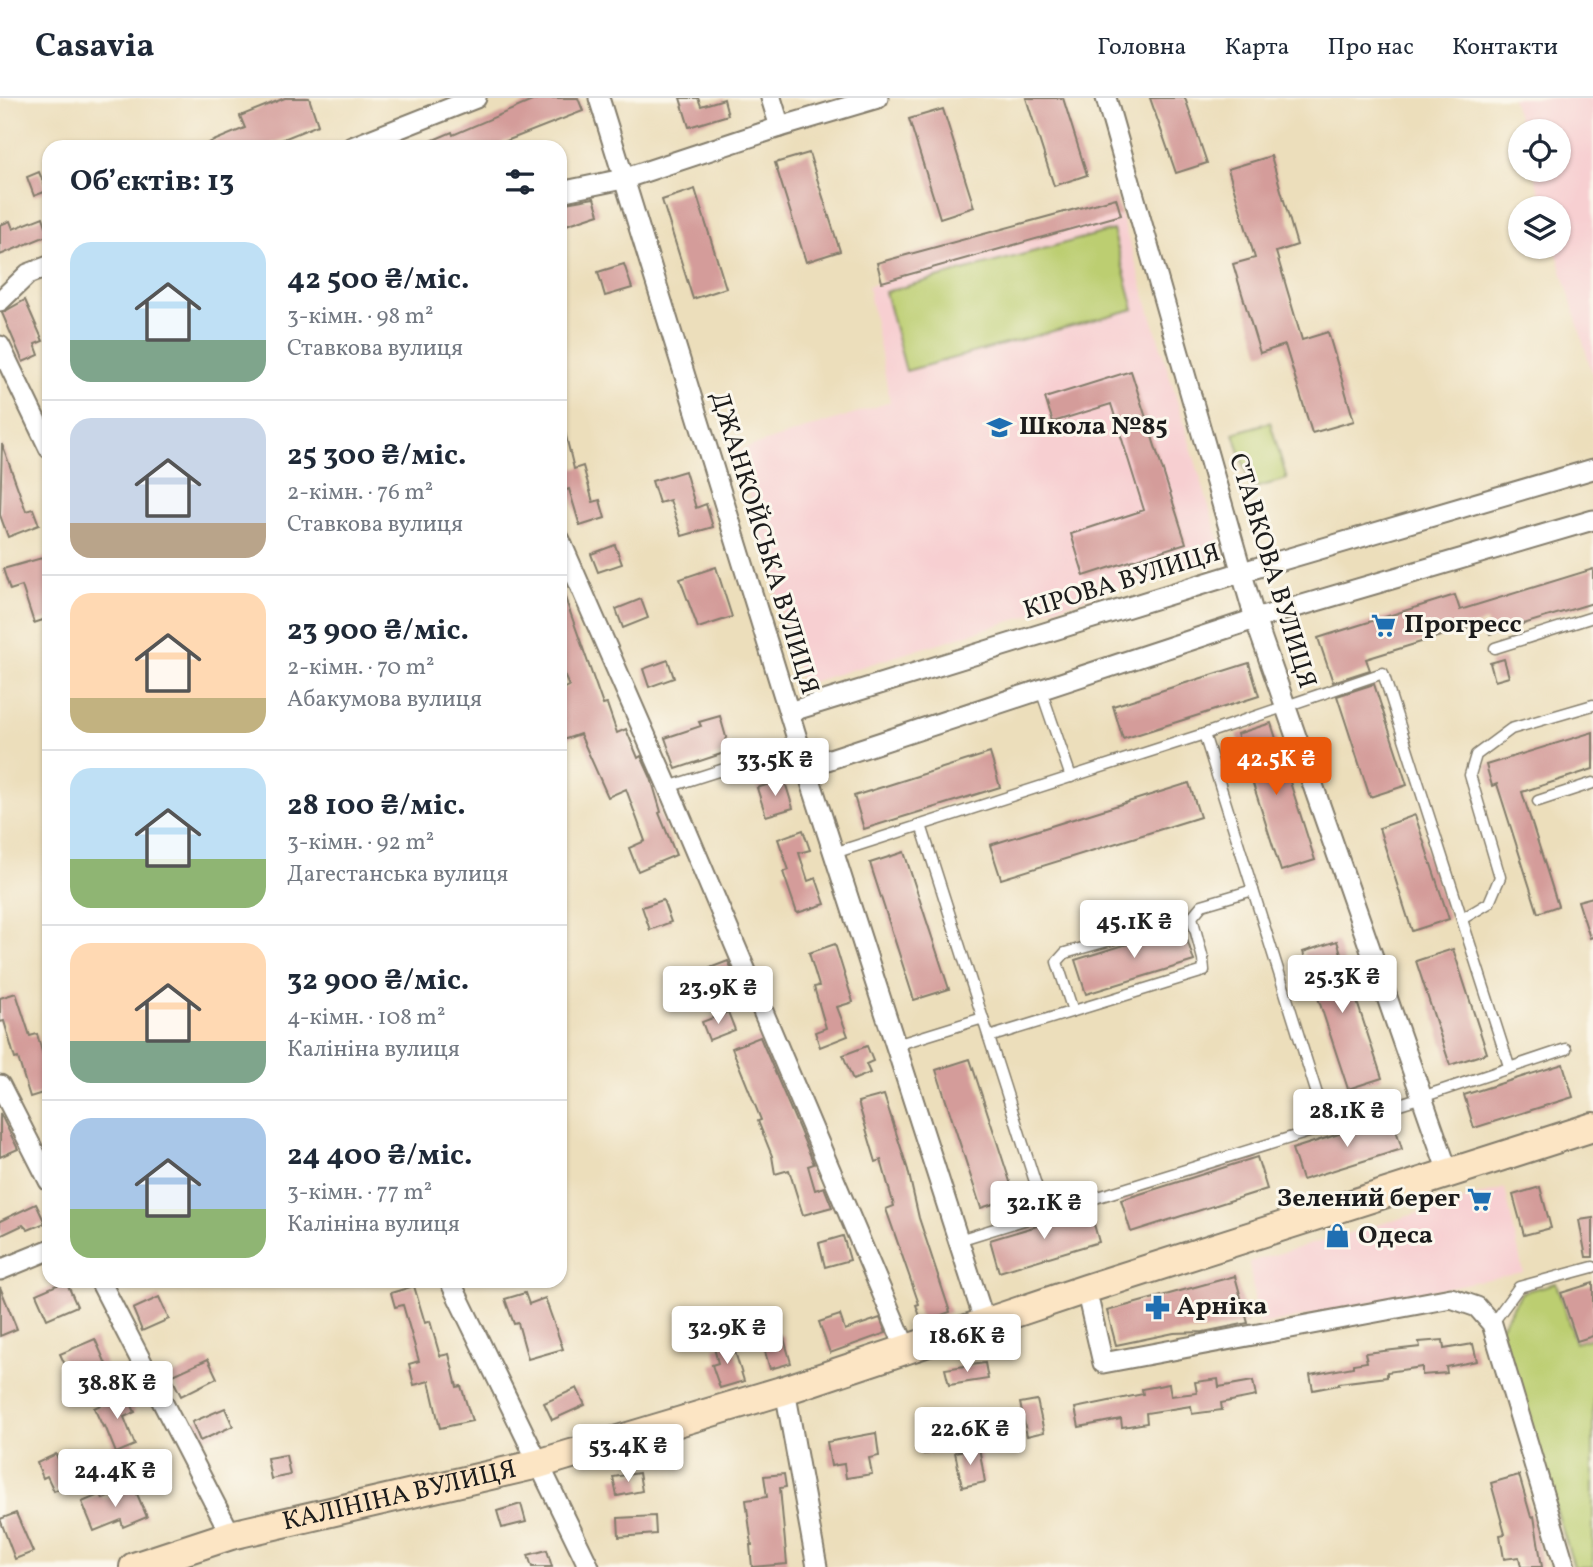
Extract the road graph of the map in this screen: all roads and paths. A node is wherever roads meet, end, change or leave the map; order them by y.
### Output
1 (476, 98) edge
2 (599, 98) edge
3 (771, 98) edge
4 (878, 98) edge
5 (1106, 98) edge
6 (780, 127) junction
7 (370, 140) edge
8 (623, 180) junction
9 (567, 191) edge
10 (42, 269) edge
11 (0, 300) edge
12 (0, 346) edge
13 (42, 433) edge
14 (1593, 469) edge
15 (1593, 520) edge
16 (567, 556) edge
17 (1242, 572) junction
18 (1593, 617) edge
19 (1255, 619) junction
20 (1495, 648) dead end
21 (1041, 690) junction
22 (1593, 705) edge
23 (1286, 706) junction
24 (789, 712) junction
25 (1204, 734) junction
26 (799, 745) junction
27 (806, 767) junction
28 (1071, 777) junction
29 (1593, 783) edge
30 (668, 787) junction
31 (1538, 801) dead end
32 (921, 825) junction
33 (834, 853) junction
34 (1253, 890) junction
35 (1192, 917) junction
36 (1462, 919) junction
37 (1073, 1011) junction
38 (983, 1018) junction
39 (989, 1037) junction
40 (895, 1045) junction
41 (1566, 1049) dead end
42 (1509, 1066) junction
43 (0, 1085) edge
44 (1422, 1097) junction
45 (1327, 1126) junction
46 (1593, 1127) edge
47 (42, 1167) edge
48 (1448, 1172) junction
49 (1045, 1213) junction
50 (959, 1240) junction
51 (42, 1253) edge
52 (1593, 1267) edge
53 (0, 1270) edge
54 (104, 1288) edge
55 (453, 1288) edge
56 (1086, 1289) junction
57 (985, 1323) junction
58 (1492, 1324) junction
59 (906, 1349) junction
60 (785, 1390) junction
61 (538, 1464) junction
62 (231, 1535) junction
63 (134, 1567) edge
64 (589, 1567) edge
65 (817, 1567) edge
66 (1565, 1567) edge

1 - 7 street
2 - 8 street, ДЖАНКОЙСЬКА ВУЛИЦЯ
3 - 6 street
4 - 6 street
5 - 17 street, СТАВКОВА ВУЛИЦЯ
6 - 8 street
8 - 9 street
8 - 24 street, ДЖАНКОЙСЬКА ВУЛИЦЯ
10 - 11 street
12 - 13 street
14 - 17 street, КІРОВА ВУЛИЦЯ
15 - 19 street
16 - 30 street
17 - 19 street, СТАВКОВА ВУЛИЦЯ
17 - 24 street, КІРОВА ВУЛИЦЯ
18 - 20 lane
19 - 21 street
19 - 23 street, СТАВКОВА ВУЛИЦЯ
21 - 27 street
21 - 28 lane
22 - 36 lane
23 - 25 lane
23 - 36 lane
23 - 44 street, СТАВКОВА ВУЛИЦЯ
24 - 26 street, ДЖАНКОЙСЬКА ВУЛИЦЯ
25 - 28 lane
25 - 34 lane
26 - 27 street, ДЖАНКОЙСЬКА ВУЛИЦЯ
26 - 30 lane
27 - 33 street, ДЖАНКОЙСЬКА ВУЛИЦЯ
28 - 32 lane
29 - 31 lane
30 - 59 street
32 - 33 lane
32 - 38 lane
33 - 40 street, ДЖАНКОЙСЬКА ВУЛИЦЯ
34 - 35 lane
34 - 45 lane
35 - 37 lane
35 - 37 lane
36 - 42 lane
37 - 39 lane
38 - 39 lane
38 - 40 lane
39 - 49 lane
40 - 50 street, ДЖАНКОЙСЬКА ВУЛИЦЯ
41 - 42 lane
42 - 44 lane
43 - 47 street
44 - 45 lane
44 - 48 street, СТАВКОВА ВУЛИЦЯ
45 - 49 lane
46 - 48 street, КАЛІНІНА ВУЛИЦЯ
48 - 56 street, КАЛІНІНА ВУЛИЦЯ
49 - 50 lane
50 - 57 street, ДЖАНКОЙСЬКА ВУЛИЦЯ
51 - 53 street
52 - 58 lane
54 - 62 street
55 - 61 street
56 - 57 street, КАЛІНІНА ВУЛИЦЯ
56 - 58 street
57 - 59 street, КАЛІНІНА ВУЛИЦЯ
58 - 66 street
59 - 60 street, КАЛІНІНА ВУЛИЦЯ
60 - 61 street, КАЛІНІНА ВУЛИЦЯ
60 - 65 street
61 - 62 street, КАЛІНІНА ВУЛИЦЯ
61 - 64 street
62 - 63 street, КАЛІНІНА ВУЛИЦЯ

